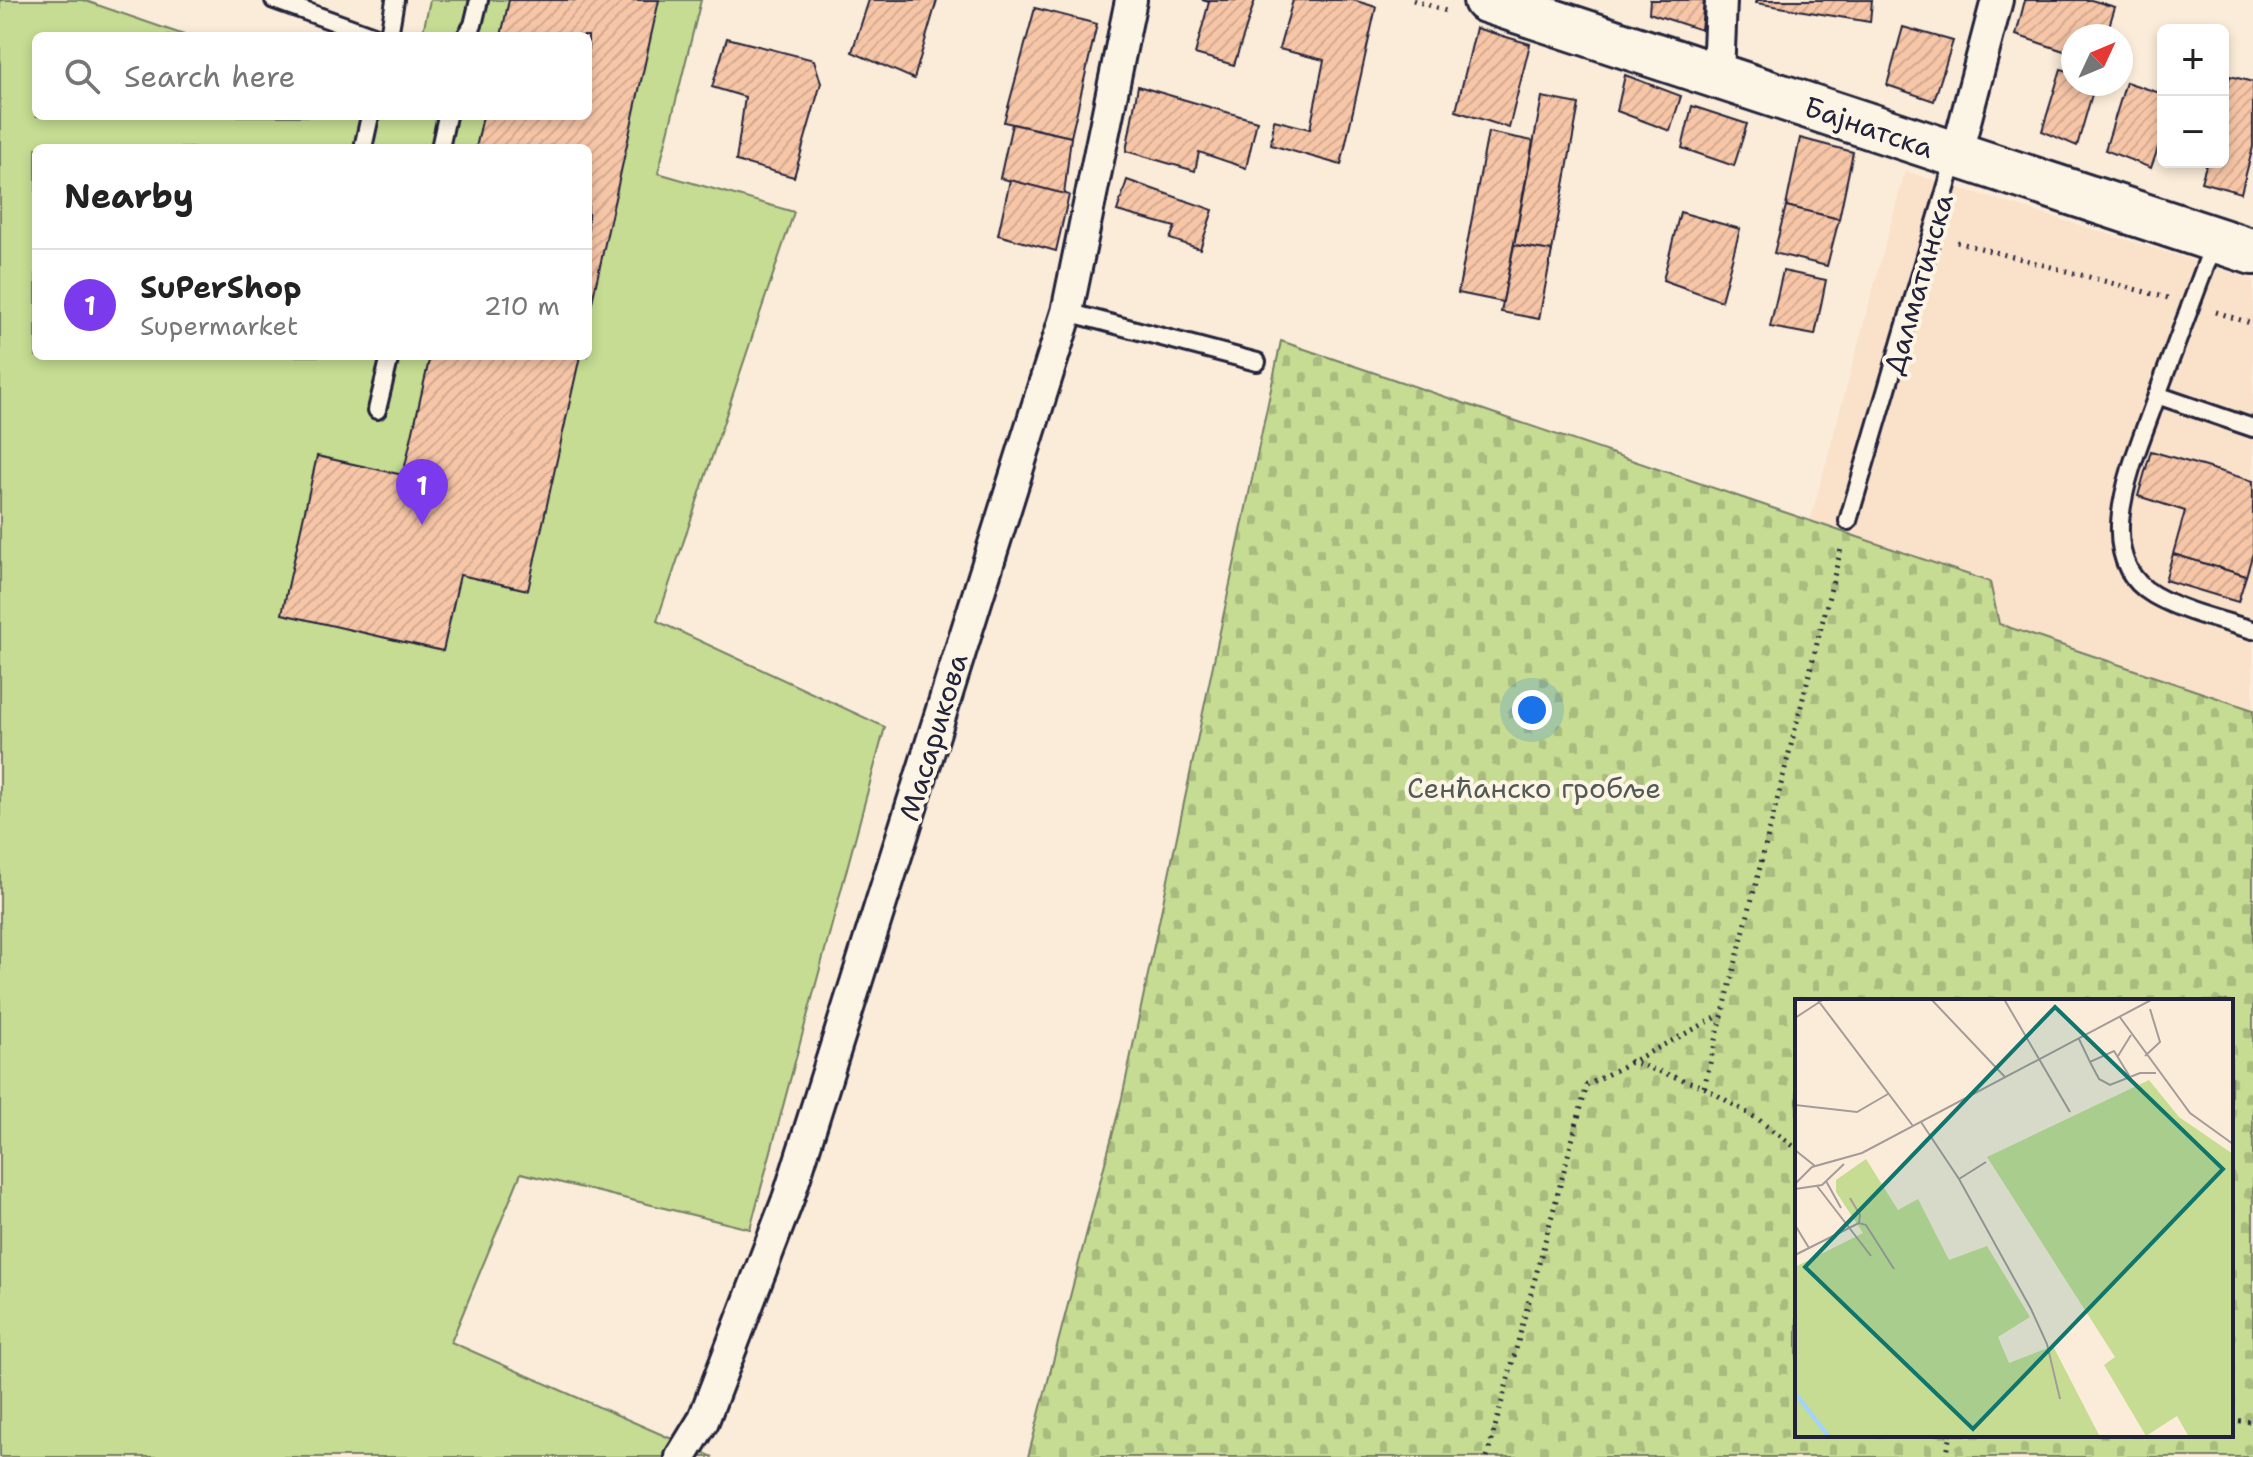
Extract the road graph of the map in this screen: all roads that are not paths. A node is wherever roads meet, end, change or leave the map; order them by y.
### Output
1 (274, 0) edge
2 (395, 0) edge
3 (479, 0) edge
4 (1131, 0) edge
5 (1721, 0) edge
6 (1997, 0) edge
7 (1471, 7) edge
8 (363, 32) edge
9 (390, 32) edge
10 (469, 32) edge
11 (1718, 75) junction
12 (369, 120) edge
13 (446, 120) edge
14 (364, 144) edge
15 (441, 144) edge
16 (1956, 156) junction
17 (2234, 247) edge
18 (1067, 312) junction
19 (389, 360) edge
20 (1257, 362) dead end
21 (2157, 395) junction
22 (377, 410) dead end
23 (2253, 428) edge
24 (1848, 521) road end
25 (2253, 630) edge
26 (681, 1457) edge

1 - 8 lane
2 - 9 lane
3 - 10 lane
4 - 18 street, Масарикова
5 - 11 street
6 - 16 street, Далматинска
7 - 11 main road, Бајнатска
11 - 16 main road, Бајнатска
12 - 14 lane
13 - 15 lane
16 - 17 main road, Бајнатска
16 - 24 lane, Далматинска
17 - 21 lane
18 - 20 lane
18 - 26 street, Масарикова
19 - 22 lane
21 - 23 lane
21 - 25 lane

